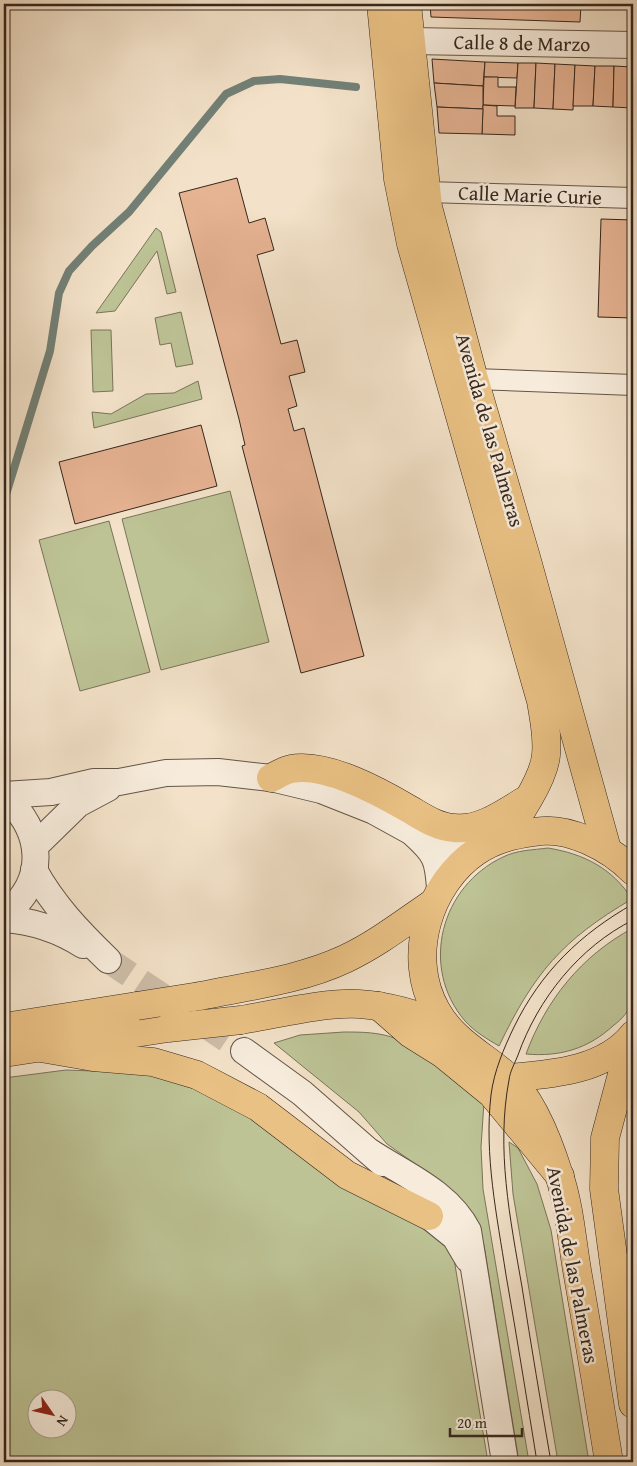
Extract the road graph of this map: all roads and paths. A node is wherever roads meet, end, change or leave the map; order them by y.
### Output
1 (381, 4) edge
2 (407, 4) edge
3 (411, 41) junction
4 (633, 45) edge
5 (427, 192) junction
6 (633, 198) edge
7 (474, 379) junction
8 (633, 385) edge
9 (271, 778) junction
10 (119, 782) junction
11 (4, 796) edge
12 (529, 798) junction
13 (414, 833) junction
14 (502, 838) junction
15 (477, 851) junction
16 (35, 858) junction
17 (623, 858) edge
18 (437, 895) junction
19 (4, 915) edge
20 (4, 919) edge
21 (379, 1006) junction
22 (4, 1027) edge
23 (448, 1028) junction
24 (630, 1038) edge
25 (41, 1048) junction
26 (244, 1051) tunnel mouth
27 (4, 1053) edge
28 (509, 1078) junction
29 (370, 1152) junction
30 (560, 1176) junction
31 (429, 1216) junction
32 (474, 1270) junction
33 (633, 1404) edge
34 (505, 1462) edge
35 (609, 1462) edge

1 - 12 main road, Avenida de las Palmeras
2 - 3 main road, Avenida de las Palmeras
3 - 4 street, Calle 8 de Marzo
3 - 5 main road, Avenida de las Palmeras
5 - 6 street, Calle Marie Curie
5 - 7 main road, Avenida de las Palmeras
7 - 8 street
7 - 17 main road, Avenida de las Palmeras
9 - 10 street
9 - 12 main road
9 - 13 street
10 - 11 street
10 - 16 street
11 - 16 street
12 - 14 main road, Avenida de las Palmeras
13 - 15 street
13 - 18 street
14 - 15 main road
14 - 17 main road
15 - 18 main road
16 - 19 street
16 - 20 street
18 - 22 main road, bridge
18 - 23 main road
21 - 23 main road
21 - 25 main road, bridge
21 - 30 main road
23 - 28 main road, Avenida de las Palmeras
24 - 28 main road
24 - 33 main road, Avenida de las Palmeras
25 - 27 main road
25 - 31 main road
26 - 29 street
28 - 30 main road, Avenida de las Palmeras
29 - 31 street
29 - 32 street
30 - 35 main road, Avenida de las Palmeras
31 - 32 street
32 - 34 street

